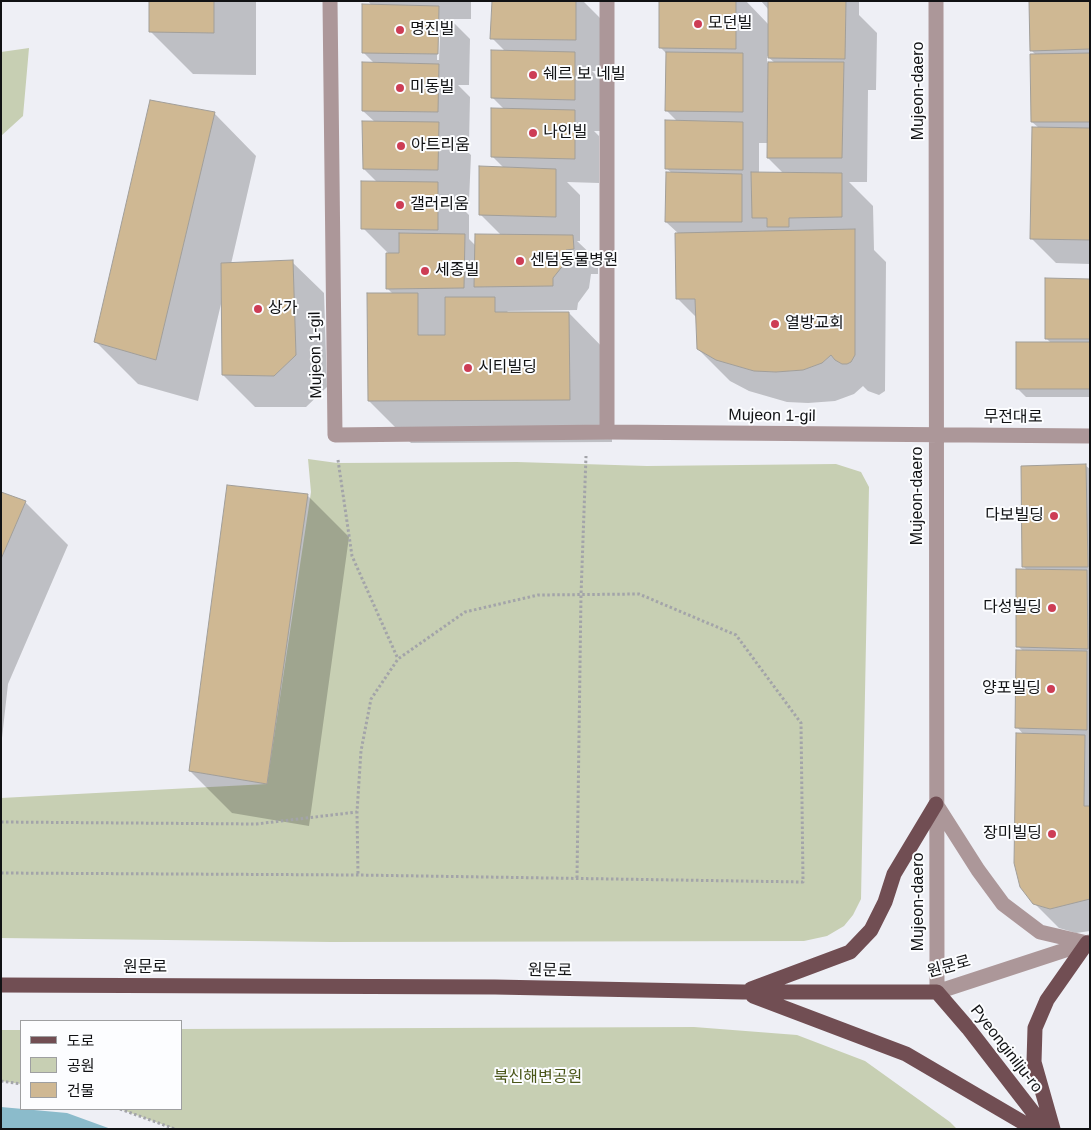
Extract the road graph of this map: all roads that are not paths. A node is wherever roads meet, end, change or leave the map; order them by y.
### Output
1 (330, 1) edge
2 (607, 1) edge
3 (936, 1) edge
4 (607, 432) junction
5 (936, 435) junction
6 (1090, 436) edge
7 (936, 804) junction
8 (1089, 942) edge
9 (1, 985) edge
10 (743, 992) junction
11 (937, 992) junction
12 (1034, 1129) edge
13 (1046, 1129) edge
14 (1053, 1129) edge

1 - 4 street, Mujeon 1-gil
2 - 4 street
3 - 5 street, Mujeon-daero
4 - 5 street, Mujeon 1-gil
5 - 6 street, 무전대로
5 - 7 street, Mujeon-daero
7 - 8 street
7 - 10 main road
7 - 11 street, Mujeon-daero
8 - 11 street, 원문로
8 - 14 main road
9 - 10 main road, 원문로
10 - 11 main road, 원문로
10 - 12 main road
11 - 13 main road, Pyeonginilju-ro

